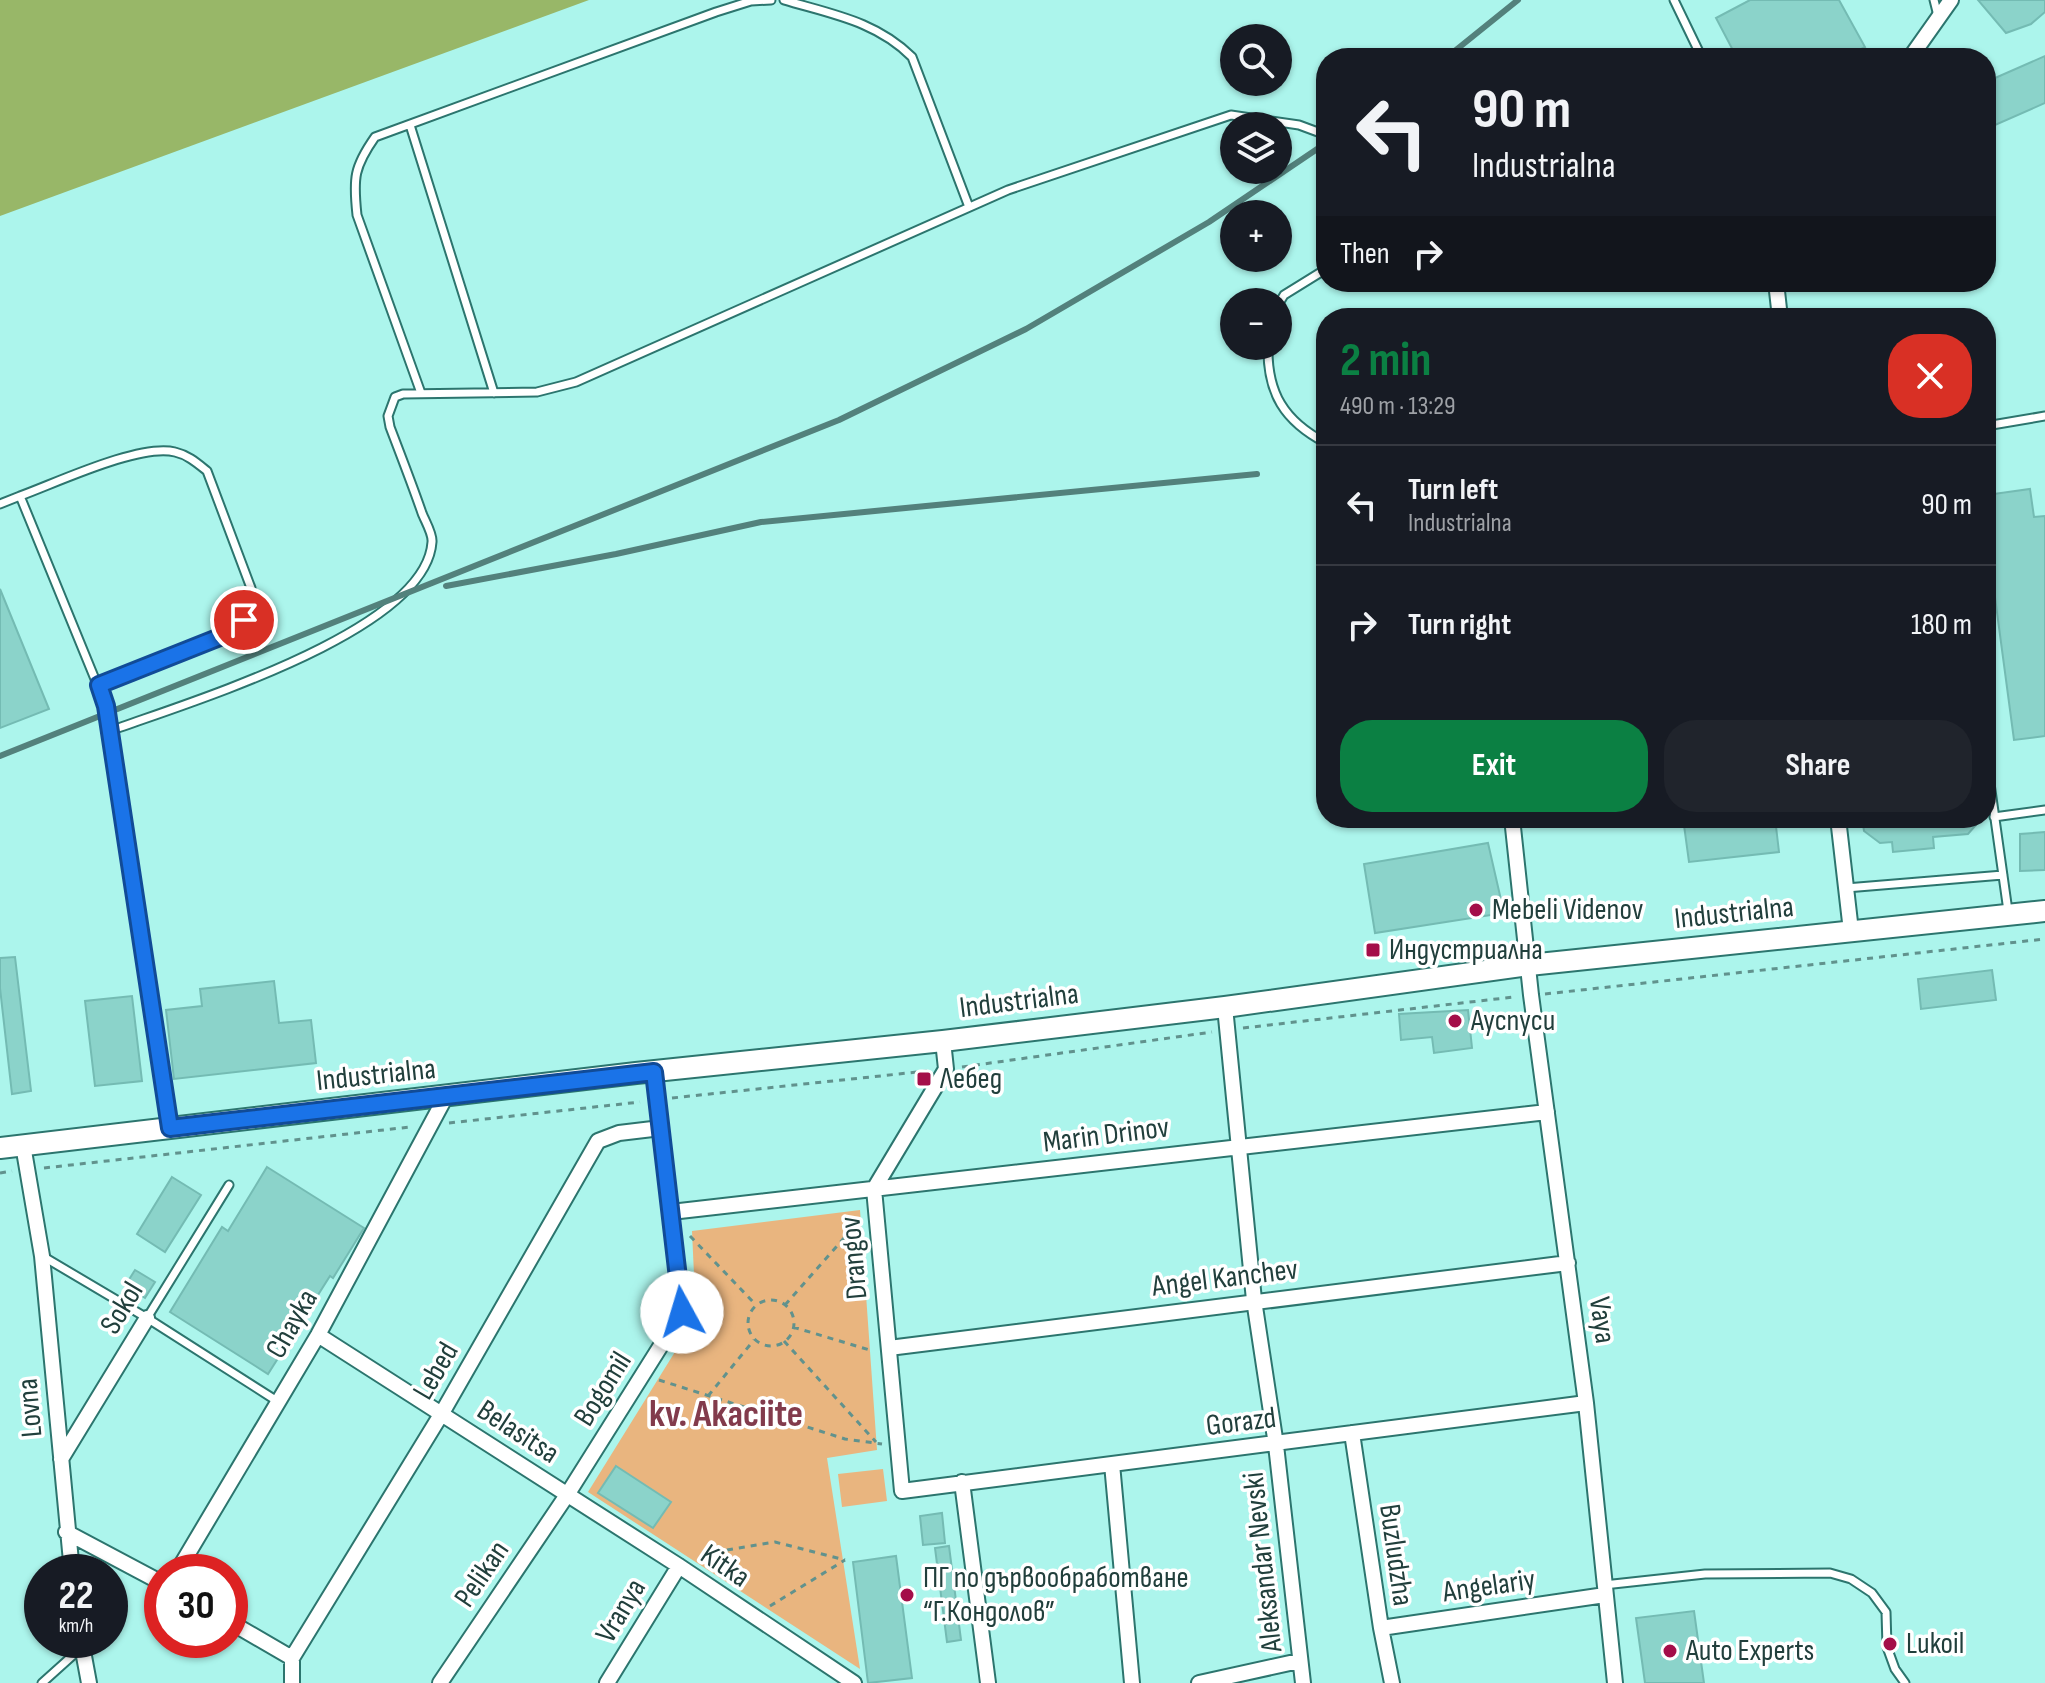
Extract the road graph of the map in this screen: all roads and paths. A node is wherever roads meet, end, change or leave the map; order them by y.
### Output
1 (771, 0) edge
2 (784, 0) edge
3 (1674, 0) edge
4 (1934, 0) edge
5 (1951, 0) edge
6 (1939, 19) junction
7 (1697, 48) edge
8 (1917, 48) edge
9 (410, 125) junction
10 (1316, 131) edge
11 (969, 207) junction
12 (1316, 275) edge
13 (1292, 290) edge
14 (1268, 360) edge
15 (421, 393) junction
16 (494, 393) junction
17 (2045, 416) edge
18 (1996, 424) edge
19 (1316, 438) edge
20 (20, 496) junction
21 (0, 504) edge
22 (99, 685) junction
23 (110, 731) junction
24 (2045, 810) edge
25 (1996, 817) edge
26 (1513, 828) edge
27 (1839, 828) edge
28 (1996, 828) edge
29 (2003, 875) junction
30 (1846, 888) junction
31 (2045, 911) edge
32 (2009, 915) junction
33 (1851, 931) junction
34 (2045, 939) edge
35 (1529, 965) junction
36 (1531, 995) junction
37 (1225, 1007) junction
38 (1227, 1030) junction
39 (943, 1041) junction
40 (946, 1069) junction
41 (654, 1072) junction
42 (445, 1098) junction
43 (658, 1099) junction
44 (1547, 1112) junction
45 (428, 1125) junction
46 (170, 1128) junction
47 (661, 1128) junction
48 (23, 1145) junction
49 (1237, 1145) junction
50 (0, 1148) edge
51 (27, 1170) junction
52 (0, 1173) edge
53 (229, 1185) dead end
54 (874, 1196) junction
55 (672, 1214) junction
56 (42, 1256) junction
57 (1568, 1263) junction
58 (1254, 1300) junction
59 (756, 1305) junction
60 (785, 1305) junction
61 (147, 1318) junction
62 (793, 1327) junction
63 (318, 1335) junction
64 (755, 1339) junction
65 (784, 1341) junction
66 (889, 1352) junction
67 (642, 1375) junction
68 (708, 1396) junction
69 (277, 1401) junction
70 (1586, 1403) junction
71 (442, 1413) junction
72 (1352, 1433) junction
73 (877, 1443) junction
74 (1276, 1445) junction
75 (898, 1446) junction
76 (61, 1459) junction
77 (1112, 1464) junction
78 (962, 1482) junction
79 (902, 1491) joint
80 (567, 1495) junction
81 (66, 1532) junction
82 (727, 1550) dead end
83 (69, 1554) edge
84 (188, 1554) edge
85 (679, 1566) junction
86 (144, 1573) edge
87 (1604, 1590) junction
88 (753, 1616) junction
89 (1381, 1628) junction
90 (248, 1632) edge
91 (68, 1658) edge
92 (85, 1658) edge
93 (292, 1658) junction
94 (1299, 1661) junction
95 (42, 1683) edge
96 (89, 1683) edge
97 (292, 1683) edge
98 (440, 1683) edge
99 (607, 1683) edge
100 (854, 1683) edge
101 (988, 1683) edge
102 (1132, 1683) edge
103 (1199, 1683) edge
104 (1303, 1683) edge
105 (1392, 1683) edge
106 (1615, 1683) edge
107 (1905, 1683) edge

1 - 9 lane
2 - 11 lane
3 - 7 lane
4 - 6 lane
5 - 6 street
6 - 8 street
9 - 15 lane
9 - 16 lane
10 - 11 lane
11 - 16 lane
12 - 13 lane
14 - 19 lane
15 - 16 lane
15 - 23 lane
17 - 18 lane
20 - 21 lane
20 - 22 lane
20 - 22 lane
22 - 23 lane
23 - 46 lane
24 - 25 lane
26 - 35 street, Vaya
27 - 30 street
28 - 29 lane
29 - 30 lane
29 - 32 lane
30 - 33 street
31 - 32 main road, Industrialna
32 - 33 main road, Industrialna
33 - 35 main road, Industrialna
34 - 36 path
35 - 36 street, Vaya
35 - 37 main road, Industrialna
36 - 38 path
36 - 44 street, Vaya
37 - 38 street, Aleksandar Nevski
37 - 39 main road, Industrialna
38 - 40 path
38 - 49 street, Aleksandar Nevski
39 - 40 street
39 - 41 main road, Industrialna
40 - 43 path
40 - 54 street, Drangov
41 - 42 main road, Industrialna
41 - 43 street, Bogomil
42 - 45 street, Chayka
42 - 46 main road, Industrialna
43 - 45 path
43 - 47 street, Bogomil
44 - 49 street, Marin Drinov
44 - 57 street, Vaya
45 - 51 path
45 - 63 street, Chayka
46 - 48 main road, Industrialna
47 - 55 street, Bogomil
47 - 71 street, Lebed
48 - 50 main road, Industrialna
48 - 51 street, Lovna
49 - 54 street, Marin Drinov
49 - 58 street, Aleksandar Nevski
51 - 52 path
51 - 56 street, Lovna
53 - 61 lane, Sokol
54 - 55 street, Marin Drinov
54 - 60 path
54 - 66 street, Drangov
55 - 59 path
55 - 67 street, Bogomil
56 - 61 lane
56 - 76 street, Lovna
57 - 58 street, Angel Kanchev
57 - 70 street, Vaya
58 - 66 street, Angel Kanchev
58 - 74 street, Aleksandar Nevski
59 - 60 path
59 - 64 path
60 - 62 path
61 - 69 lane
61 - 76 street, Sokol
62 - 65 path
62 - 66 path
63 - 69 street, Chayka
63 - 71 street, Belasitsa
64 - 65 path
64 - 68 path
65 - 73 path
66 - 75 street, Drangov
67 - 68 path
67 - 80 street, Bogomil
68 - 73 path
69 - 84 street, Chayka
70 - 72 street, Gorazd
70 - 87 street, Vaya
71 - 80 street, Belasitsa
71 - 93 street, Lebed
72 - 74 street, Gorazd
72 - 89 street, Buzludzha
73 - 75 path
74 - 77 street, Gorazd
74 - 94 street, Aleksandar Nevski
75 - 79 street, Drangov
76 - 81 street, Lovna
77 - 78 street, Gorazd
77 - 102 street
78 - 79 street, Gorazd
78 - 101 street
80 - 85 street, Kitka
80 - 98 street, Pelikan
81 - 83 street, Lovna
81 - 86 street
82 - 88 path
85 - 88 street, Kitka
85 - 99 street, Vranya
87 - 89 street, Angelariy
87 - 106 street, Vaya
87 - 107 lane
88 - 100 street, Kitka
89 - 105 street, Buzludzha
90 - 93 street
91 - 95 lane
92 - 96 street
93 - 97 street
94 - 103 street
94 - 104 street, Aleksandar Nevski

